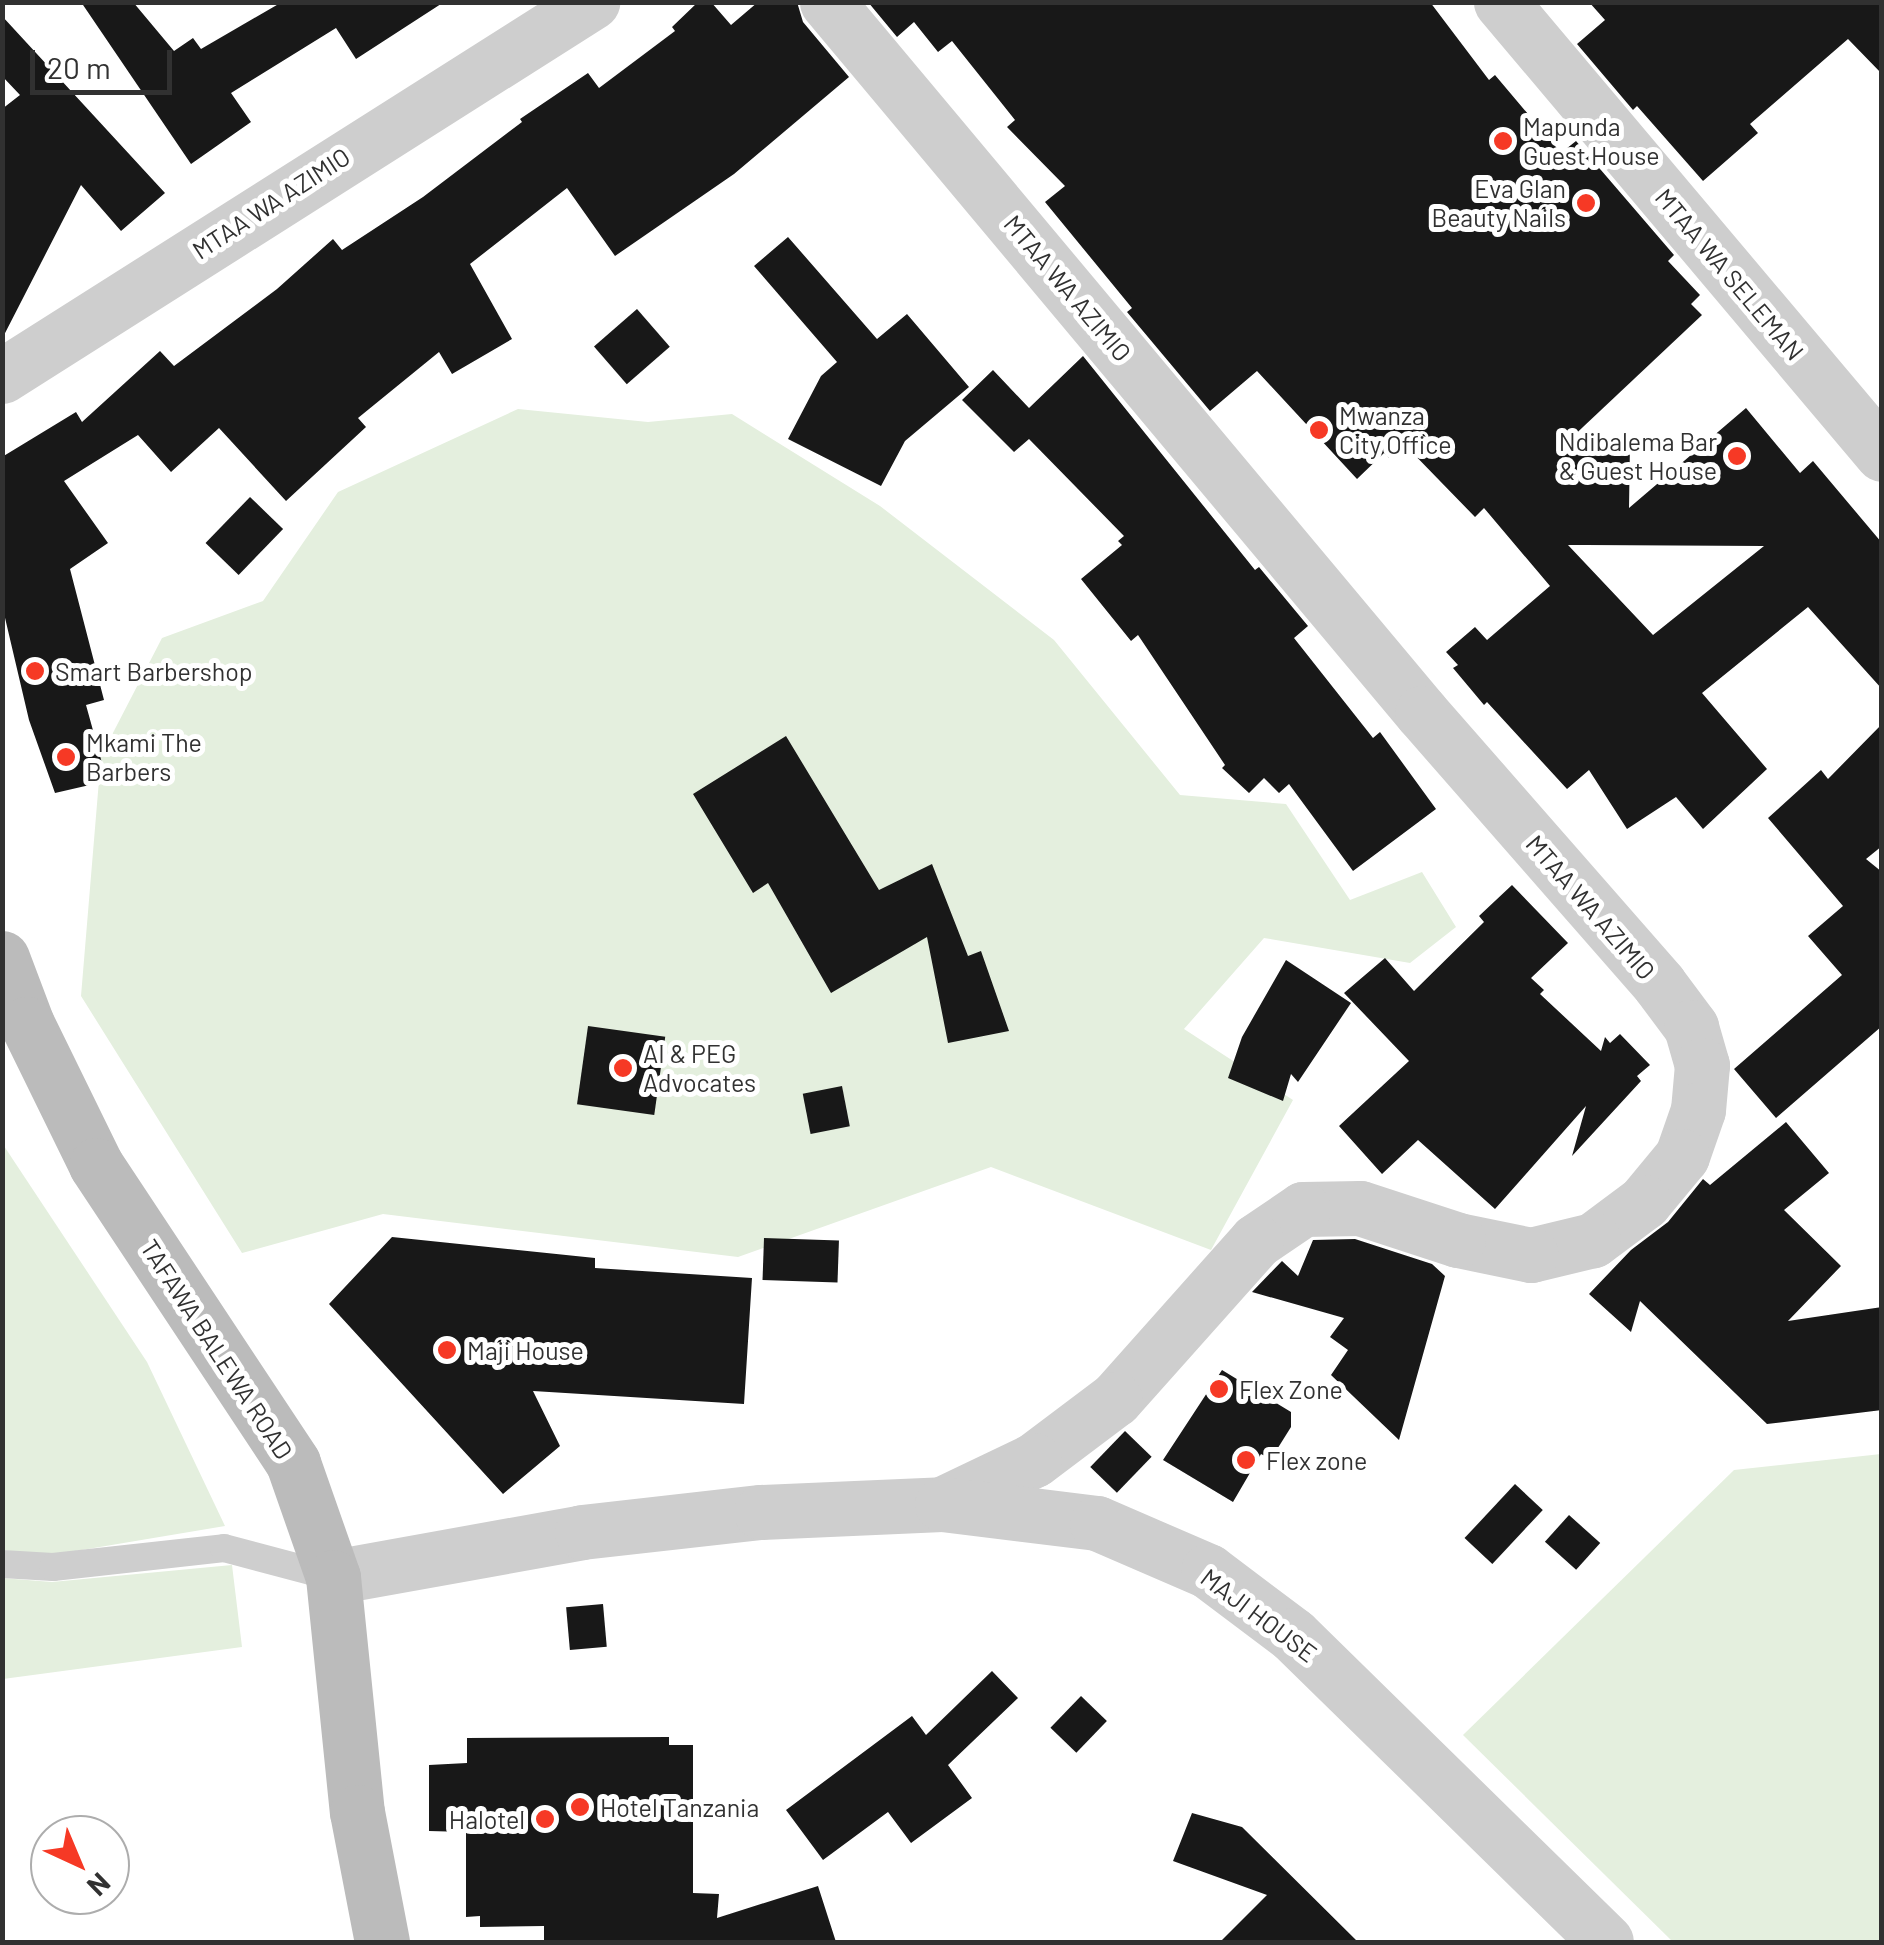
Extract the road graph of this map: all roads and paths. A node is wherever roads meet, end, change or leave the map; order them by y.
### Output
1 (592, 2) edge
2 (827, 2) edge
3 (1500, 2) edge
4 (2, 376) edge
5 (1878, 443) edge
6 (2, 958) edge
7 (15, 1028) edge
8 (942, 1504) junction
9 (2, 1564) edge
10 (334, 1577) junction
11 (382, 1942) edge
12 (1606, 1942) edge

1 - 4 street, MTAA WA AZIMIO
2 - 8 street, MTAA WA AZIMIO
3 - 5 street, MTAA WA SELEMAN
6 - 7 main road, TAFAWA BALEWA ROAD
7 - 10 main road, TAFAWA BALEWA ROAD
8 - 10 street, MAJI HOUSE
8 - 12 street, MAJI HOUSE
9 - 10 lane
10 - 11 main road, TAFAWA BALEWA ROAD

